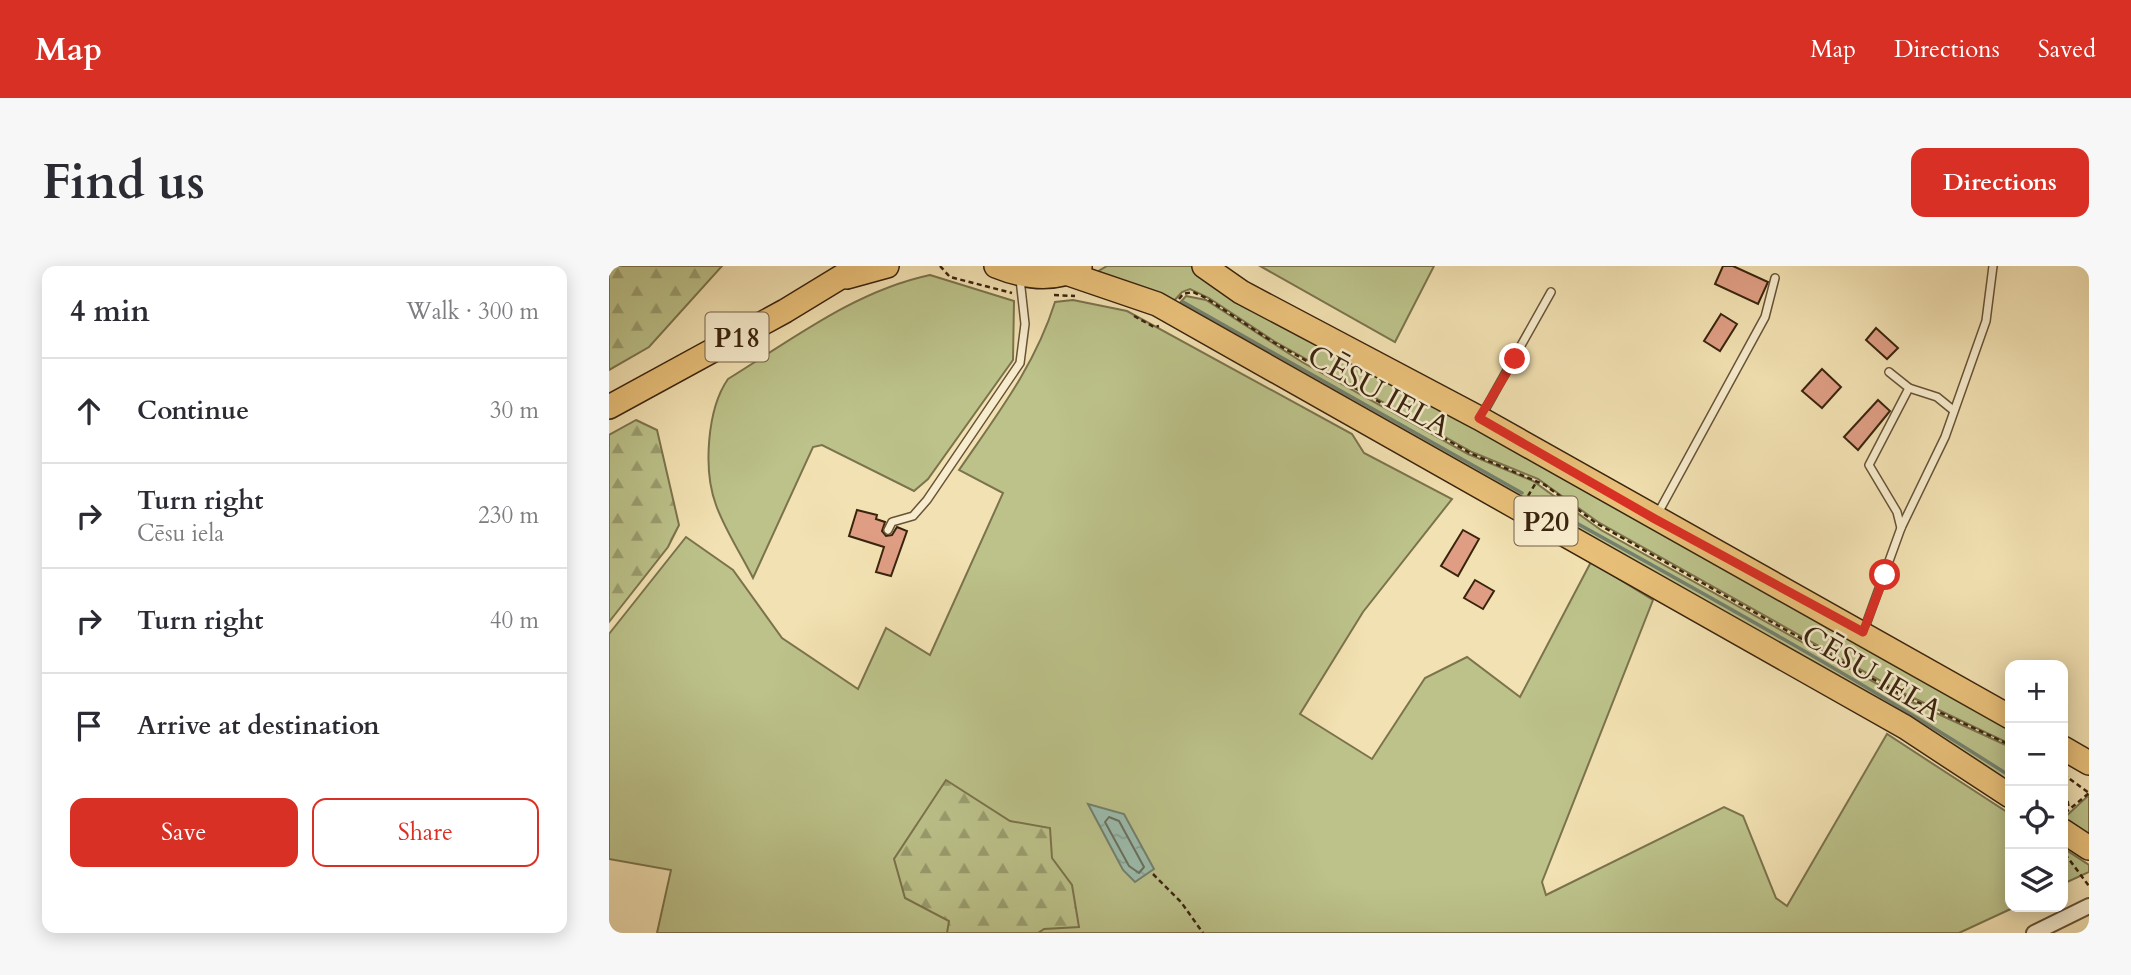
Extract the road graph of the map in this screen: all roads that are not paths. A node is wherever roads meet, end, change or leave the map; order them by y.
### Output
1 (887, 266) edge
2 (996, 266) edge
3 (1204, 266) edge
4 (1993, 266) edge
5 (1076, 270) edge
6 (851, 272) edge
7 (1775, 278) dead end
8 (1019, 284) junction
9 (1551, 292) dead end
10 (1889, 372) dead end
11 (1909, 388) junction
12 (609, 407) edge
13 (1953, 410) junction
14 (1479, 418) junction
15 (1655, 519) junction
16 (1901, 528) junction
17 (888, 530) dead end
18 (1863, 632) junction
19 (2005, 714) edge
20 (2068, 751) edge
21 (2089, 763) edge
22 (2005, 793) edge
23 (2068, 822) edge
24 (2089, 848) edge
25 (2089, 904) edge
26 (2034, 933) edge

1 - 6 main road, P18
2 - 8 main road
3 - 14 main road, CĒSU IELA / P20
4 - 13 lane
5 - 8 main road
5 - 22 main road, CĒSU IELA / P20
6 - 12 main road, P18
7 - 15 lane
8 - 17 lane
9 - 14 lane
10 - 11 lane
11 - 13 lane
11 - 16 lane
13 - 16 lane
14 - 15 main road, CĒSU IELA / P20
15 - 18 main road, CĒSU IELA / P20
16 - 18 lane
18 - 19 main road, CĒSU IELA / P20
20 - 21 main road
23 - 24 main road
25 - 26 street

